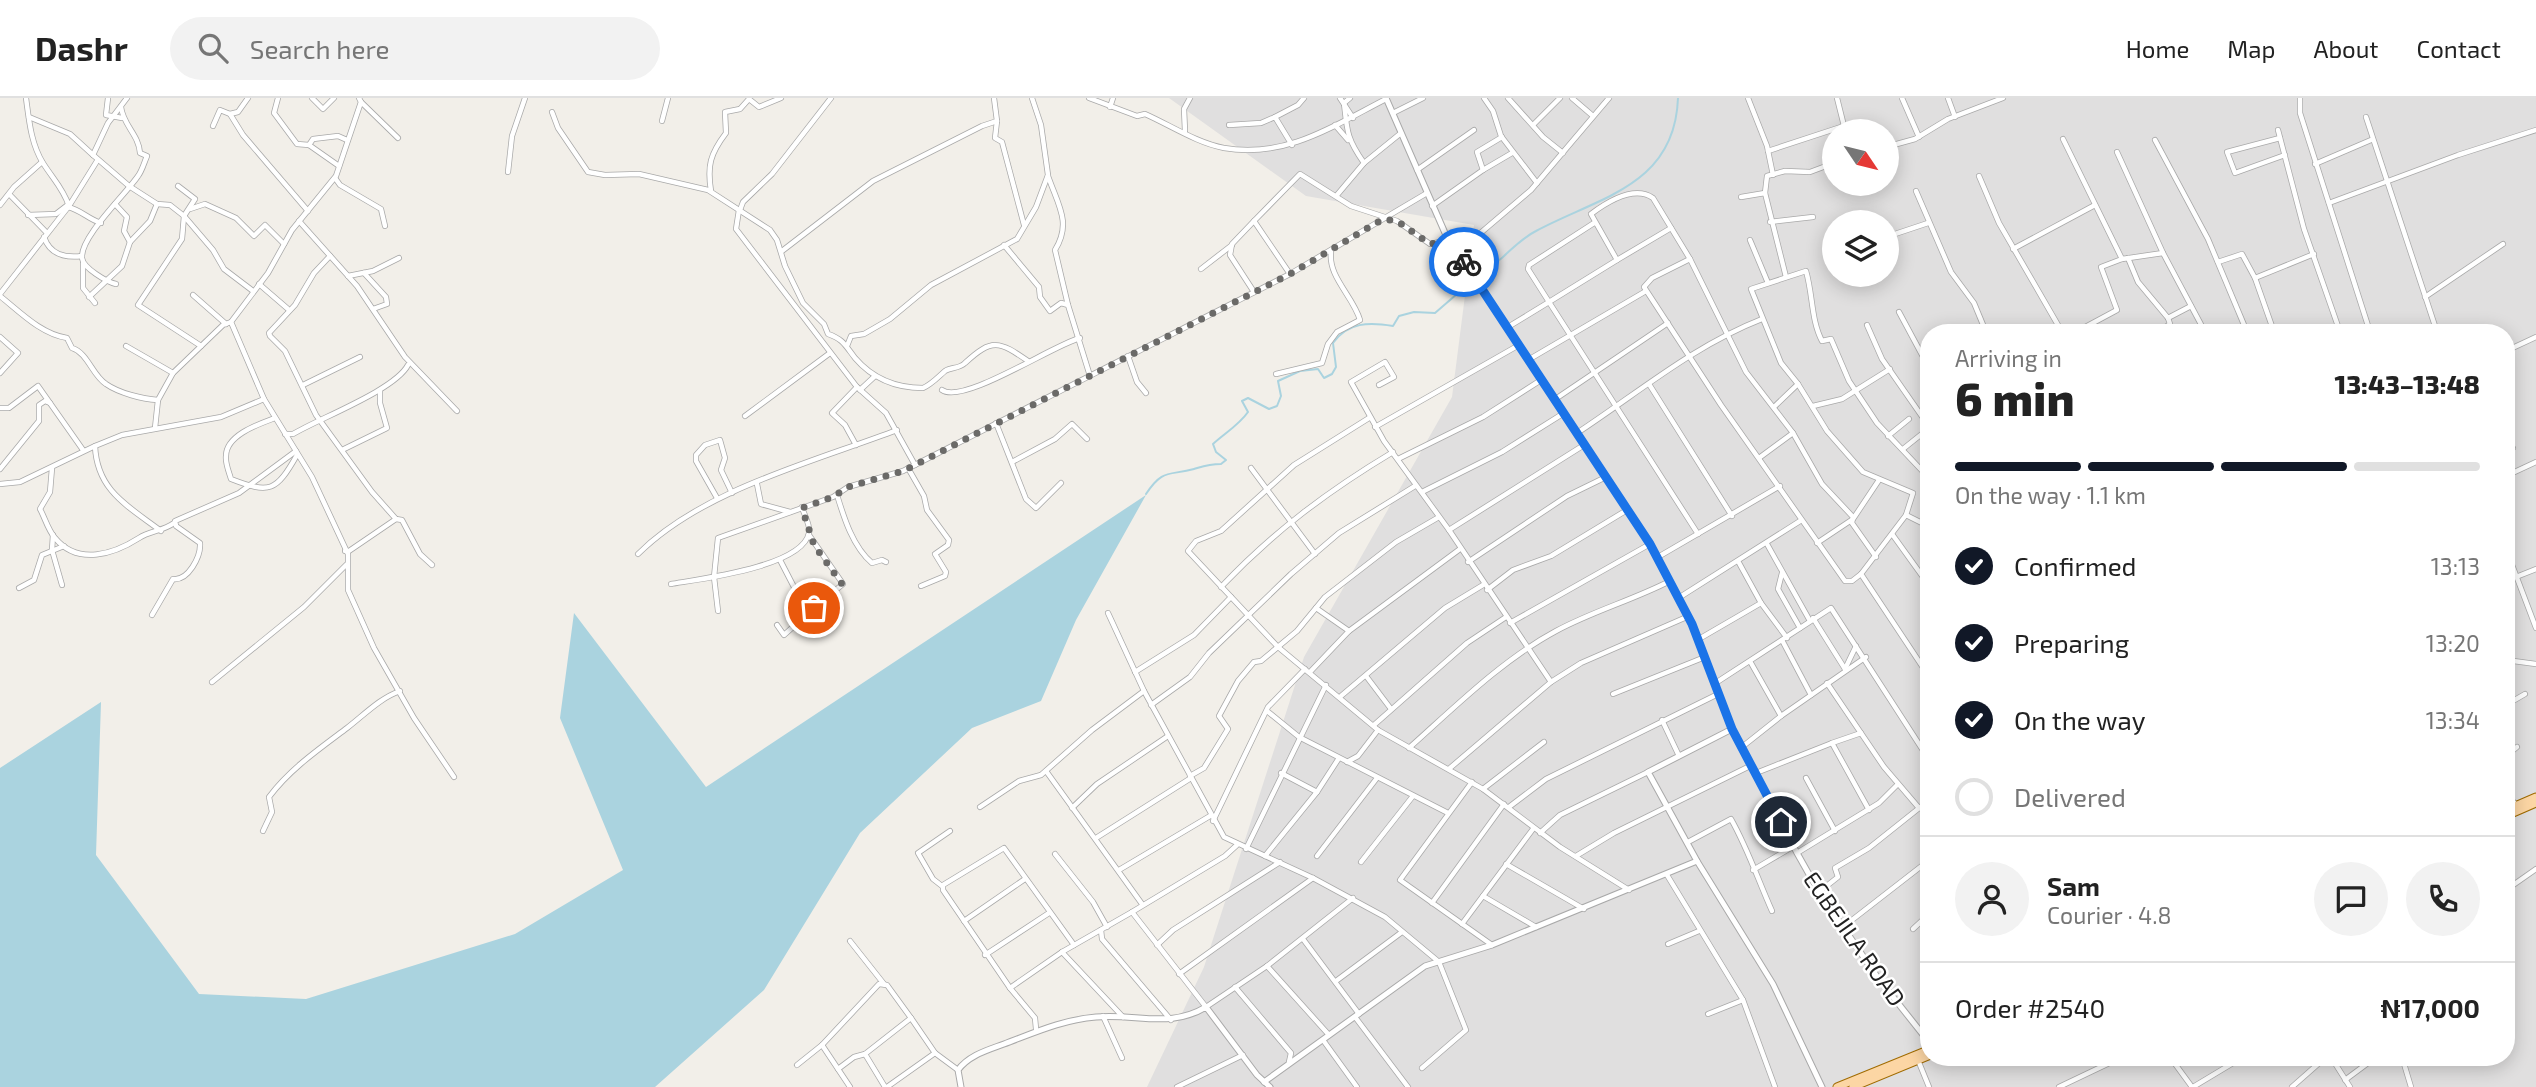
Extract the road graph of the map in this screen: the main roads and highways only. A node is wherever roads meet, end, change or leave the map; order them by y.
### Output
1 (2536, 797) edge
2 (2536, 803) edge
3 (2515, 806) edge
4 (2515, 812) edge
5 (1920, 1053) edge
6 (1920, 1059) edge
7 (1838, 1087) edge
8 (1854, 1087) edge

1 - 3 main road
2 - 4 main road
5 - 7 main road
6 - 8 main road

